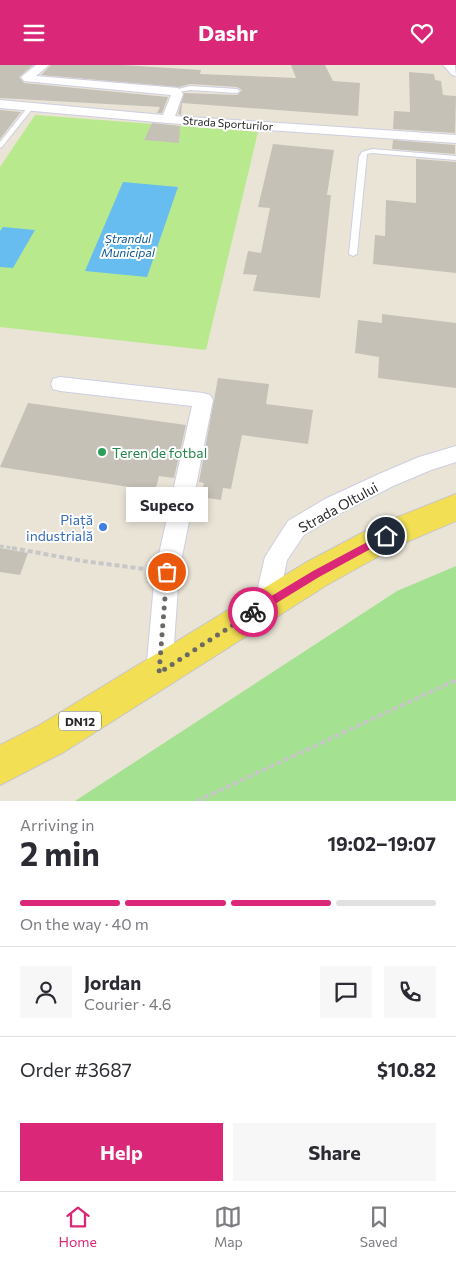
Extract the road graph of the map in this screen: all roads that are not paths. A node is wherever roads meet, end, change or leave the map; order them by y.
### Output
1 (43, 65) edge
2 (174, 91) junction
3 (237, 91) dead end
4 (0, 104) edge
5 (30, 108) junction
6 (168, 119) junction
7 (456, 139) edge
8 (0, 146) edge
9 (456, 158) edge
10 (353, 254) dead end
11 (60, 384) dead end
12 (456, 454) edge
13 (456, 507) edge
14 (266, 604) junction
15 (159, 673) junction
16 (0, 766) edge

1 - 2 street
2 - 3 lane
2 - 6 street
4 - 5 street, Strada Sporturilor
5 - 6 street, Strada Sporturilor
5 - 8 lane
6 - 7 street, Strada Sporturilor
9 - 10 lane
11 - 15 street
12 - 14 street, Strada Oltului
13 - 14 main road, DN12
14 - 15 main road, DN12
15 - 16 main road, DN12

